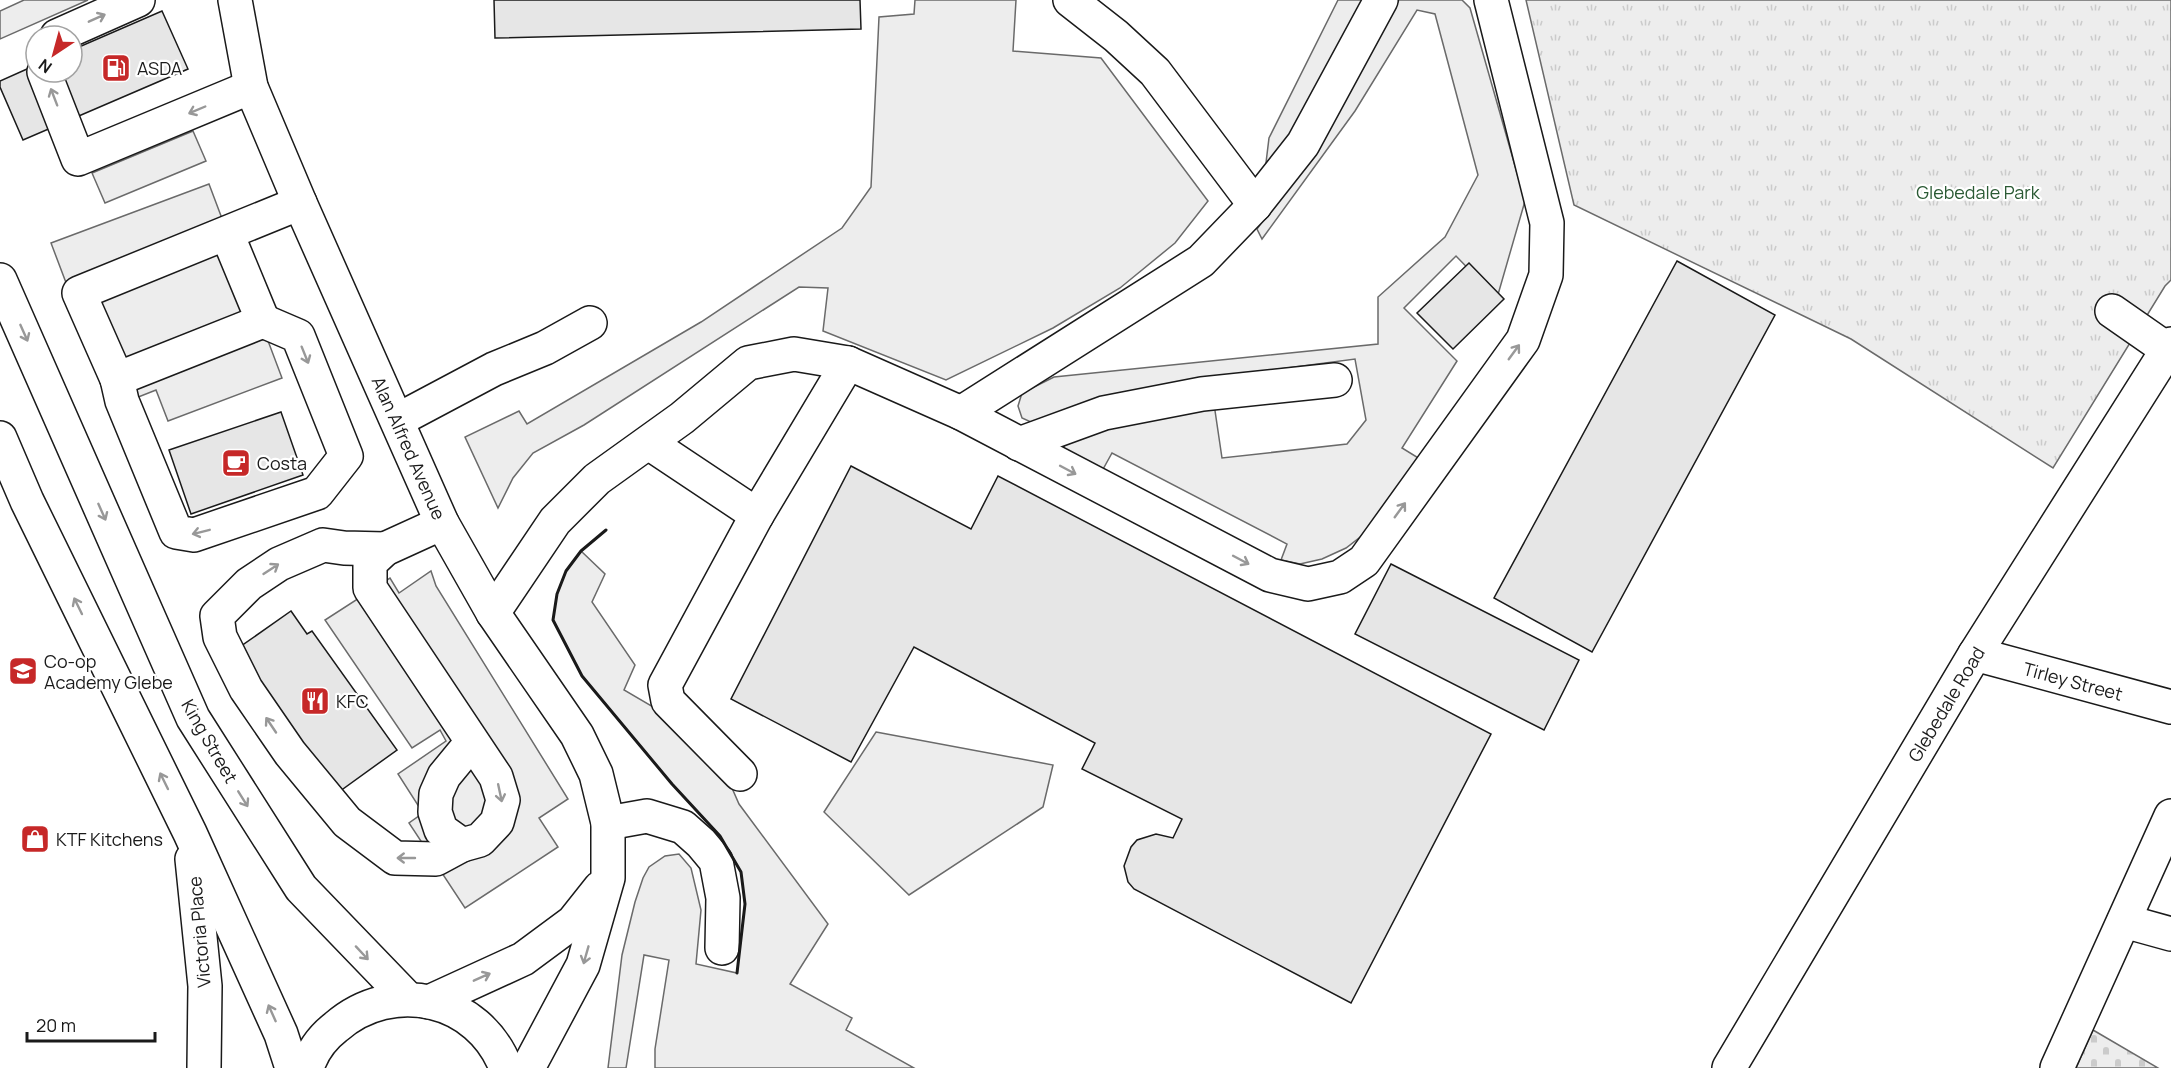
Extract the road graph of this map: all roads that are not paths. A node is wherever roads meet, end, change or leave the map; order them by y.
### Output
1 (138, 0) edge
2 (231, 0) edge
3 (1070, 0) edge
4 (1381, 0) edge
5 (1491, 0) edge
6 (84, 24) edge
7 (49, 84) edge
8 (250, 87) junction
9 (300, 203) junction
10 (1255, 205) junction
11 (227, 234) junction
12 (0, 280) edge
13 (2112, 311) dead end
14 (263, 321) junction
15 (591, 323) dead end
16 (2169, 347) edge
17 (848, 363) junction
18 (117, 379) junction
19 (1335, 380) dead end
20 (961, 413) junction
21 (398, 420) junction
22 (0, 438) edge
23 (649, 443) junction
24 (1019, 444) junction
25 (757, 515) junction
26 (442, 523) junction
27 (385, 549) junction
28 (493, 613) junction
29 (1975, 654) junction
30 (2171, 707) edge
31 (472, 742) junction
32 (740, 774) dead end
33 (2171, 816) edge
34 (608, 823) junction
35 (190, 833) junction
36 (462, 845) junction
37 (608, 878) junction
38 (2124, 921) junction
39 (2171, 934) edge
40 (722, 948) dead end
41 (418, 1000) junction
42 (204, 1068) edge
43 (292, 1068) edge
44 (307, 1068) edge
45 (506, 1068) edge
46 (528, 1068) edge
47 (1729, 1068) edge
48 (2057, 1068) edge

6 -> 1 street
2 - 8 street, Alan Alfred Avenue
3 - 10 street
4 - 10 street
24 -> 5 street
8 -> 7 street
8 - 9 street, Alan Alfred Avenue
9 - 11 street
9 - 21 street, Alan Alfred Avenue
10 - 20 street
11 - 14 street
11 - 18 street
12 -> 41 street, King Street
13 - 16 street
14 - 18 street
14 -> 18 street
15 - 21 street
16 - 29 street, Glebedale Road
17 - 20 street
17 - 23 street
17 - 25 street
19 - 24 street
20 - 24 street
21 - 26 street, Alan Alfred Avenue
35 -> 22 street
23 - 25 street
23 - 28 street
25 - 32 street
26 - 27 street
26 - 28 street, Alan Alfred Avenue
27 - 31 street
36 -> 27 street
28 - 34 street, Alan Alfred Avenue
29 - 30 street, Tirley Street
29 - 47 street, Glebedale Road
31 - 36 street
31 -> 36 street
33 - 38 street
34 - 37 street, Alan Alfred Avenue
34 - 40 street
35 - 42 street, Victoria Place
43 -> 35 street
41 -> 37 street
37 -> 46 street, Alan Alfred Avenue
38 - 39 street
38 - 48 street
41 - 44 street
41 - 45 street

